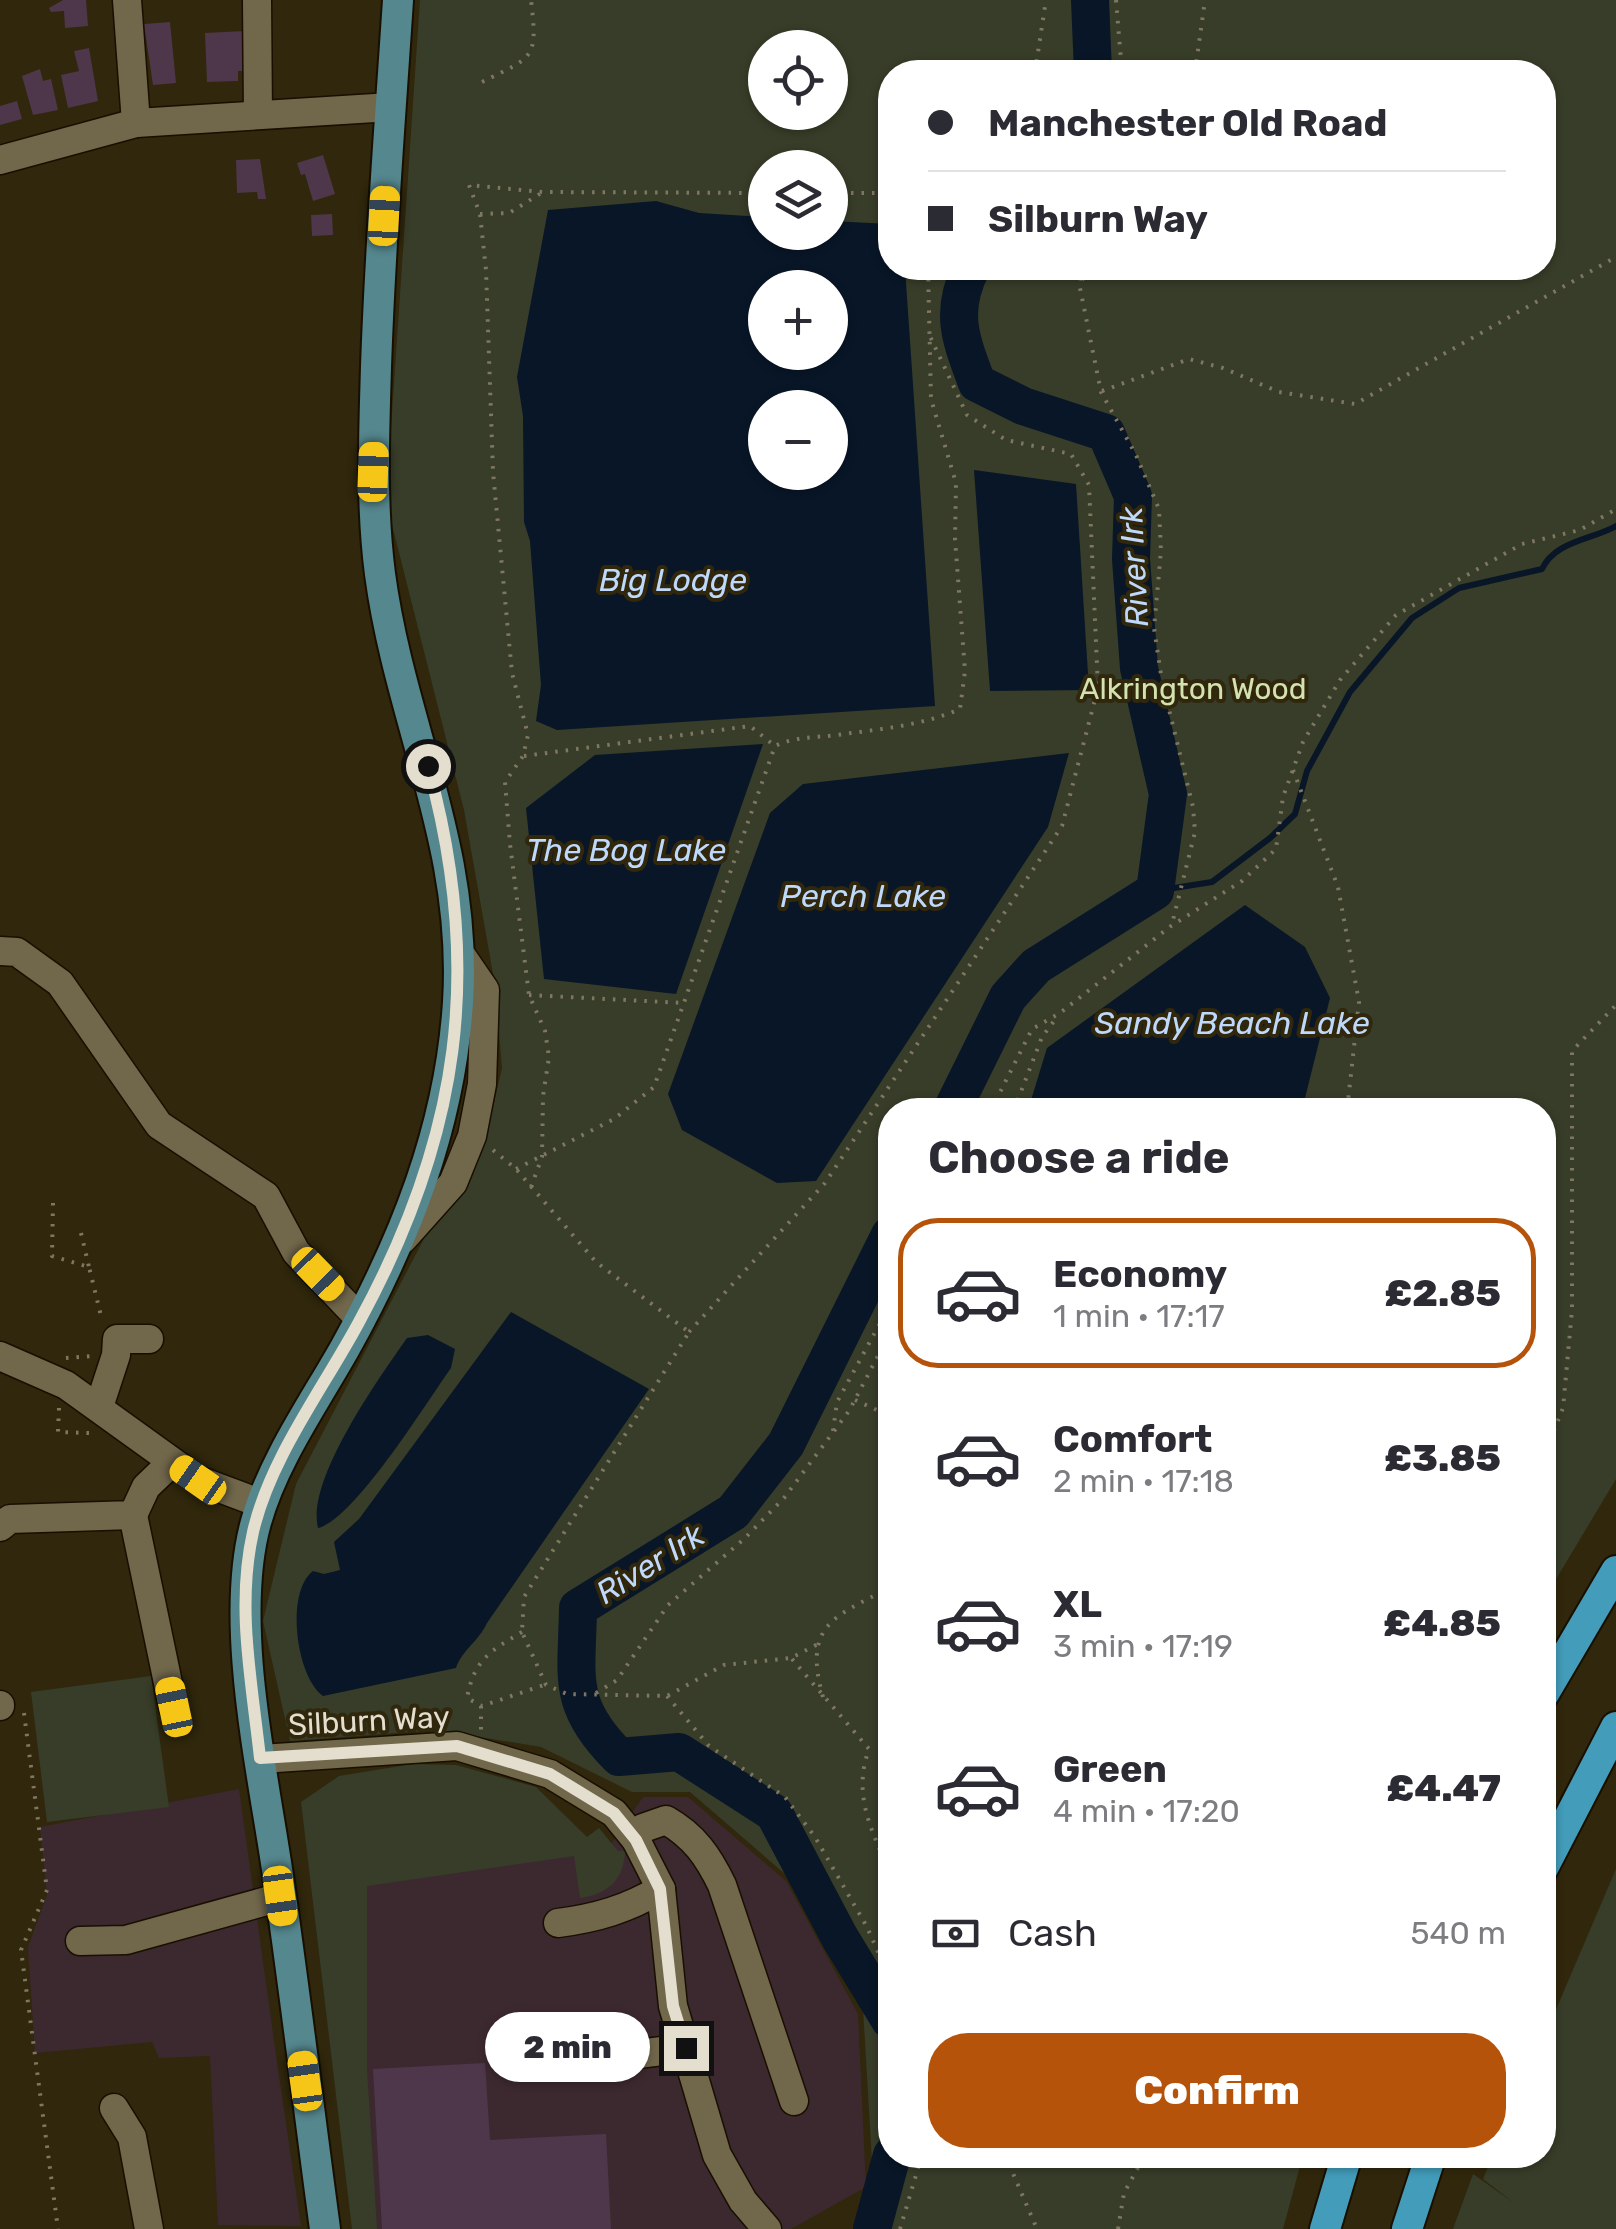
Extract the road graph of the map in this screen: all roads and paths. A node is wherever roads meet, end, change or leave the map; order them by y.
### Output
1 (127, 0) edge
2 (257, 0) edge
3 (398, 0) edge
4 (1046, 0) edge
5 (1116, 0) edge
6 (1205, 0) edge
7 (532, 1) edge
8 (1037, 60) edge
9 (1121, 60) edge
10 (1197, 60) edge
11 (482, 82) dead end
12 (391, 107) junction
13 (258, 115) junction
14 (136, 122) junction
15 (0, 160) edge
16 (543, 192) junction
17 (748, 193) edge
18 (848, 193) edge
19 (878, 193) edge
20 (480, 214) junction
21 (1616, 257) edge
22 (928, 280) edge
23 (1081, 280) edge
24 (1082, 280) edge
25 (1080, 283) junction
26 (928, 332) junction
27 (1101, 392) junction
28 (1616, 509) edge
29 (775, 746) junction
30 (523, 756) junction
31 (1294, 771) junction
32 (1171, 926) junction
33 (0, 951) edge
34 (459, 952) junction
35 (529, 994) junction
36 (686, 1003) junction
37 (1616, 1005) edge
38 (1060, 1013) junction
39 (882, 1098) edge
40 (997, 1098) edge
41 (1019, 1098) edge
42 (1348, 1098) edge
43 (878, 1104) edge
44 (470, 1141) junction
45 (542, 1156) junction
46 (516, 1169) junction
47 (531, 1187) junction
48 (53, 1202) dead end
49 (81, 1232) dead end
50 (400, 1242) junction
51 (89, 1267) junction
52 (102, 1320) dead end
53 (361, 1320) junction
54 (878, 1327) edge
55 (689, 1332) junction
56 (150, 1339) dead end
57 (106, 1355) dead end
58 (0, 1356) edge
59 (878, 1356) edge
60 (66, 1358) dead end
61 (59, 1394) dead end
62 (855, 1400) junction
63 (878, 1411) edge
64 (97, 1420) junction
65 (1556, 1425) edge
66 (832, 1433) junction
67 (172, 1462) junction
68 (262, 1504) junction
69 (134, 1514) junction
70 (0, 1527) edge
71 (1616, 1571) edge
72 (878, 1594) edge
73 (522, 1632) junction
74 (818, 1644) junction
75 (791, 1658) junction
76 (1556, 1673) edge
77 (546, 1685) junction
78 (596, 1693) junction
79 (667, 1696) junction
80 (825, 1702) junction
81 (174, 1707) dead end
82 (12, 1709) dead end
83 (1616, 1727) edge
84 (260, 1758) junction
85 (636, 1840) junction
86 (1556, 1843) edge
87 (878, 1845) edge
88 (660, 1889) junction
89 (280, 1896) junction
90 (558, 1922) dead end
91 (80, 1941) dead end
92 (878, 1952) edge
93 (686, 2048) junction
94 (598, 2060) dead end
95 (794, 2101) dead end
96 (114, 2108) dead end
97 (918, 2168) edge
98 (1011, 2168) edge
99 (1138, 2168) edge
100 (1343, 2168) edge
101 (1427, 2168) edge
102 (58, 2229) edge
103 (149, 2229) edge
104 (324, 2229) edge
105 (767, 2229) edge
106 (900, 2229) edge
107 (1037, 2229) edge
108 (1118, 2229) edge
109 (1325, 2229) edge
110 (1408, 2229) edge

1 - 14 street
2 - 13 street
3 - 12 main road
4 - 8 path
5 - 9 path
6 - 10 path
7 - 11 path
12 - 13 street
12 - 34 main road
13 - 14 street
14 - 15 street
16 - 17 path
16 - 20 path
16 - 20 path
18 - 19 path
20 - 30 path
21 - 27 path
22 - 26 path
23 - 25 path
24 - 25 path
25 - 27 path
26 - 29 path
26 - 39 path
27 - 32 path
28 - 31 path
29 - 30 path
29 - 36 path
30 - 35 path
31 - 32 path
31 - 42 path
32 - 38 path
33 - 53 street
34 - 44 street
34 - 50 main road
35 - 36 path
35 - 45 path
36 - 45 path
37 - 65 path
38 - 40 path
38 - 41 path
43 - 55 path
44 - 46 path
44 - 50 street
45 - 46 path
45 - 47 path
46 - 47 path
47 - 55 path
48 - 51 path
49 - 51 path
50 - 53 main road
51 - 52 path
53 - 68 main road
54 - 66 path
55 - 73 path
56 - 64 street
57 - 60 path
58 - 64 street
59 - 62 path
61 - 64 path
62 - 63 path
62 - 66 path
64 - 67 street
66 - 78 path
67 - 68 street
67 - 69 street
68 - 84 main road
69 - 70 street
69 - 81 street
71 - 76 highway
72 - 74 path
73 - 77 path
73 - 77 path
74 - 75 path
74 - 80 path
75 - 79 path
75 - 80 path
77 - 78 path
78 - 79 path
79 - 92 path
80 - 87 path
82 - 102 path
83 - 86 highway
84 - 85 street, Silburn Way
84 - 89 main road
85 - 88 street, Silburn Way
85 - 95 street
88 - 90 street
88 - 93 street, Silburn Way
89 - 91 street
89 - 104 main road
93 - 94 street
93 - 105 street, Silburn Way
96 - 103 street
97 - 106 path
98 - 107 path
99 - 108 path
100 - 109 highway
101 - 110 highway

